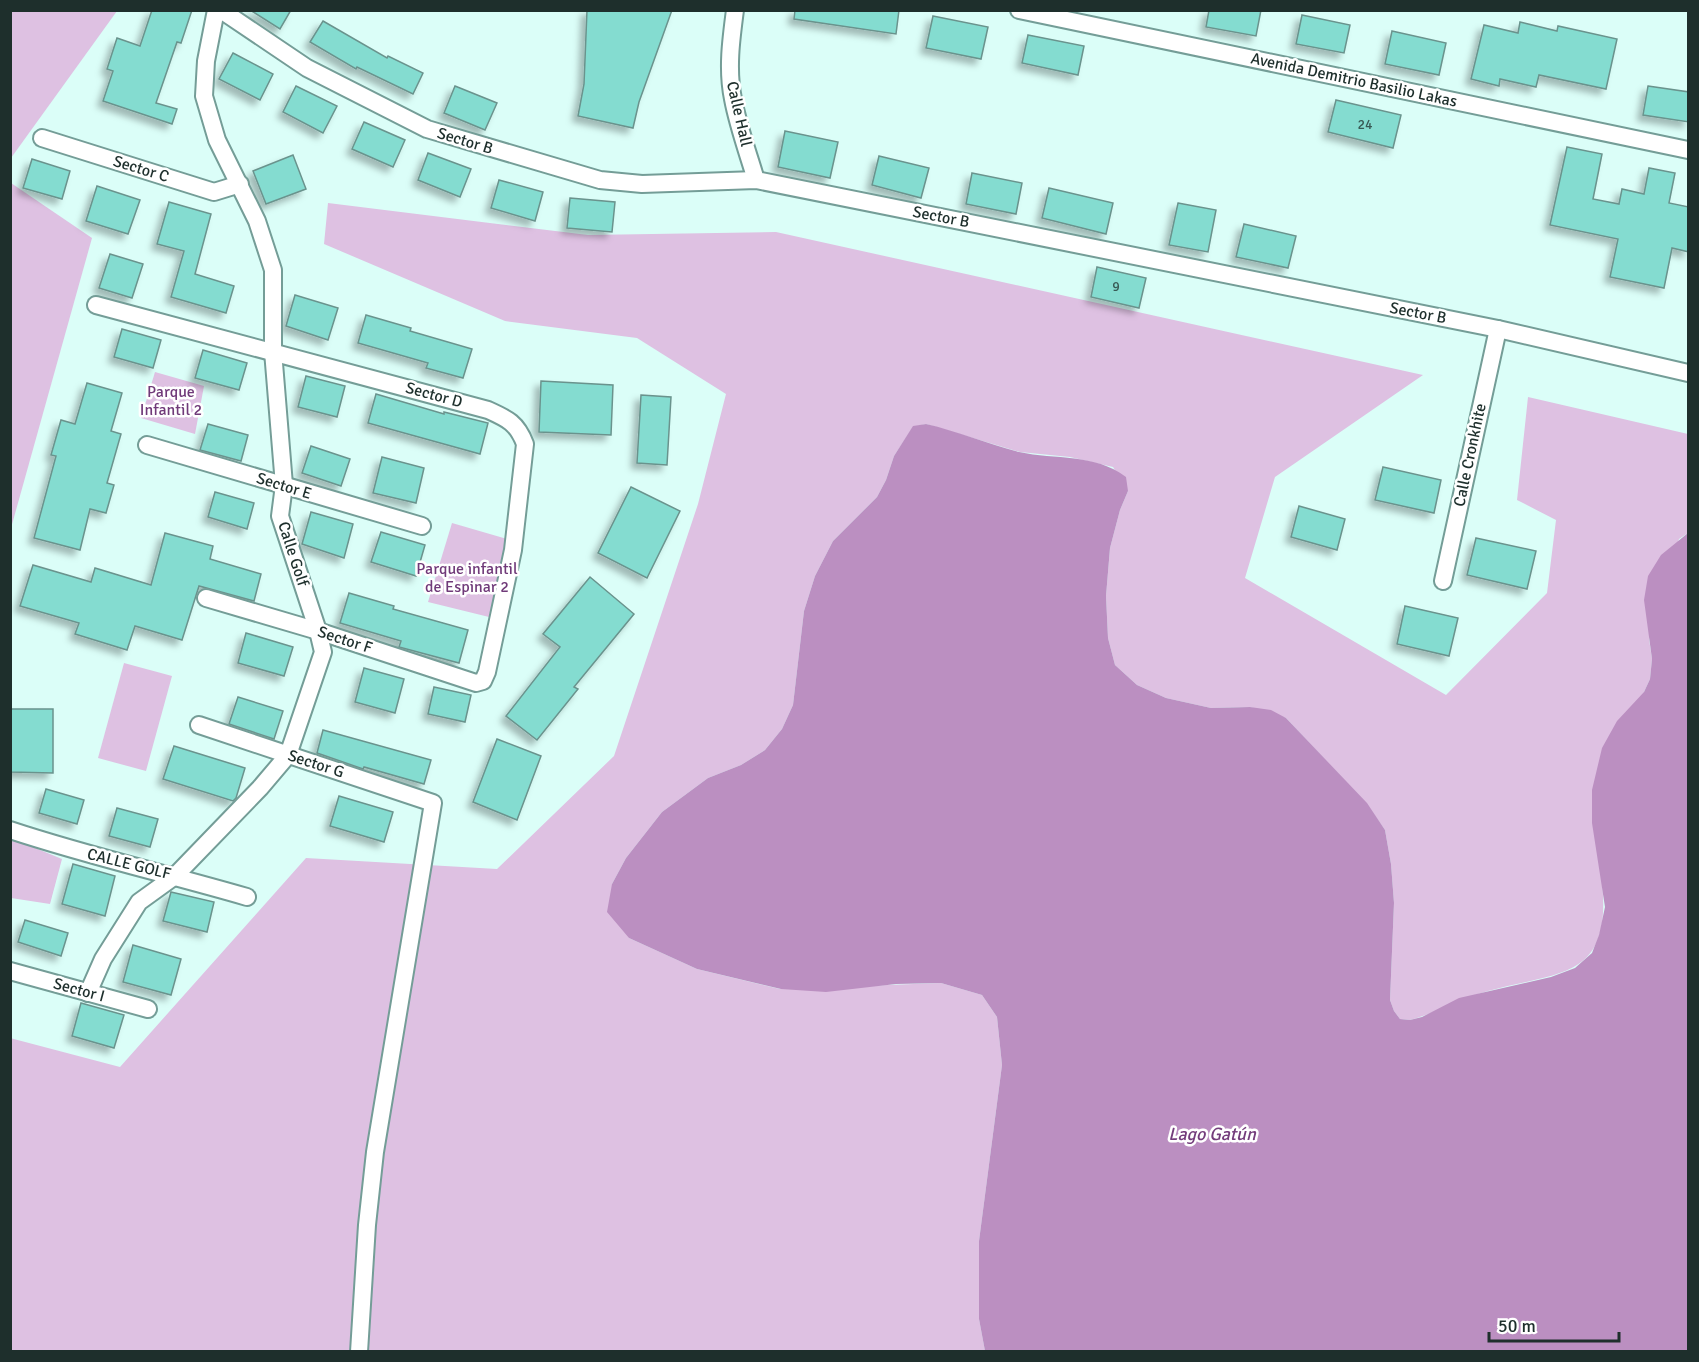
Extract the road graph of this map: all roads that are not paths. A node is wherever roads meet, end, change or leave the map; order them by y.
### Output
1 (216, 10) edge
2 (221, 10) edge
3 (735, 10) edge
4 (1019, 10) edge
5 (1061, 15) edge
6 (42, 138) dead end
7 (1689, 150) edge
8 (756, 180) junction
9 (240, 184) junction
10 (96, 305) dead end
11 (1498, 329) junction
12 (273, 351) junction
13 (1689, 373) edge
14 (147, 445) dead end
15 (284, 485) junction
16 (422, 526) dead end
17 (1443, 581) dead end
18 (206, 598) dead end
19 (318, 631) junction
20 (483, 681) joint
21 (199, 725) dead end
22 (288, 755) junction
23 (10, 830) edge
24 (175, 876) junction
25 (247, 897) dead end
26 (10, 972) edge
27 (88, 993) junction
28 (148, 1009) dead end
29 (359, 1352) edge

1 - 9 street, Calle Golf
2 - 8 street, Sector B
3 - 8 street, Calle Hall
4 - 5 street, Avenida Demitrio Basilio Lakas
5 - 7 street, Avenida Demitrio Basilio Lakas
6 - 9 street, Sector C
8 - 11 street, Sector B
9 - 12 street, Calle Golf
10 - 12 street, Sector D
11 - 13 street, Sector B
11 - 17 street, Calle Cronkhite
12 - 15 street, Calle Golf
12 - 20 street, Sector D
14 - 15 street, Sector E
15 - 16 street, Sector E
15 - 19 street, Calle Golf
18 - 19 street, Sector F
19 - 20 street, Sector F
19 - 22 street, Calle Golf
21 - 22 street, Sector G
22 - 24 street, Calle Golf
22 - 29 street, Sector G
23 - 24 street, CALLE GOLF
24 - 25 street, CALLE GOLF
24 - 27 street, Calle Golf
26 - 27 street, Sector I
27 - 28 street, Sector I

